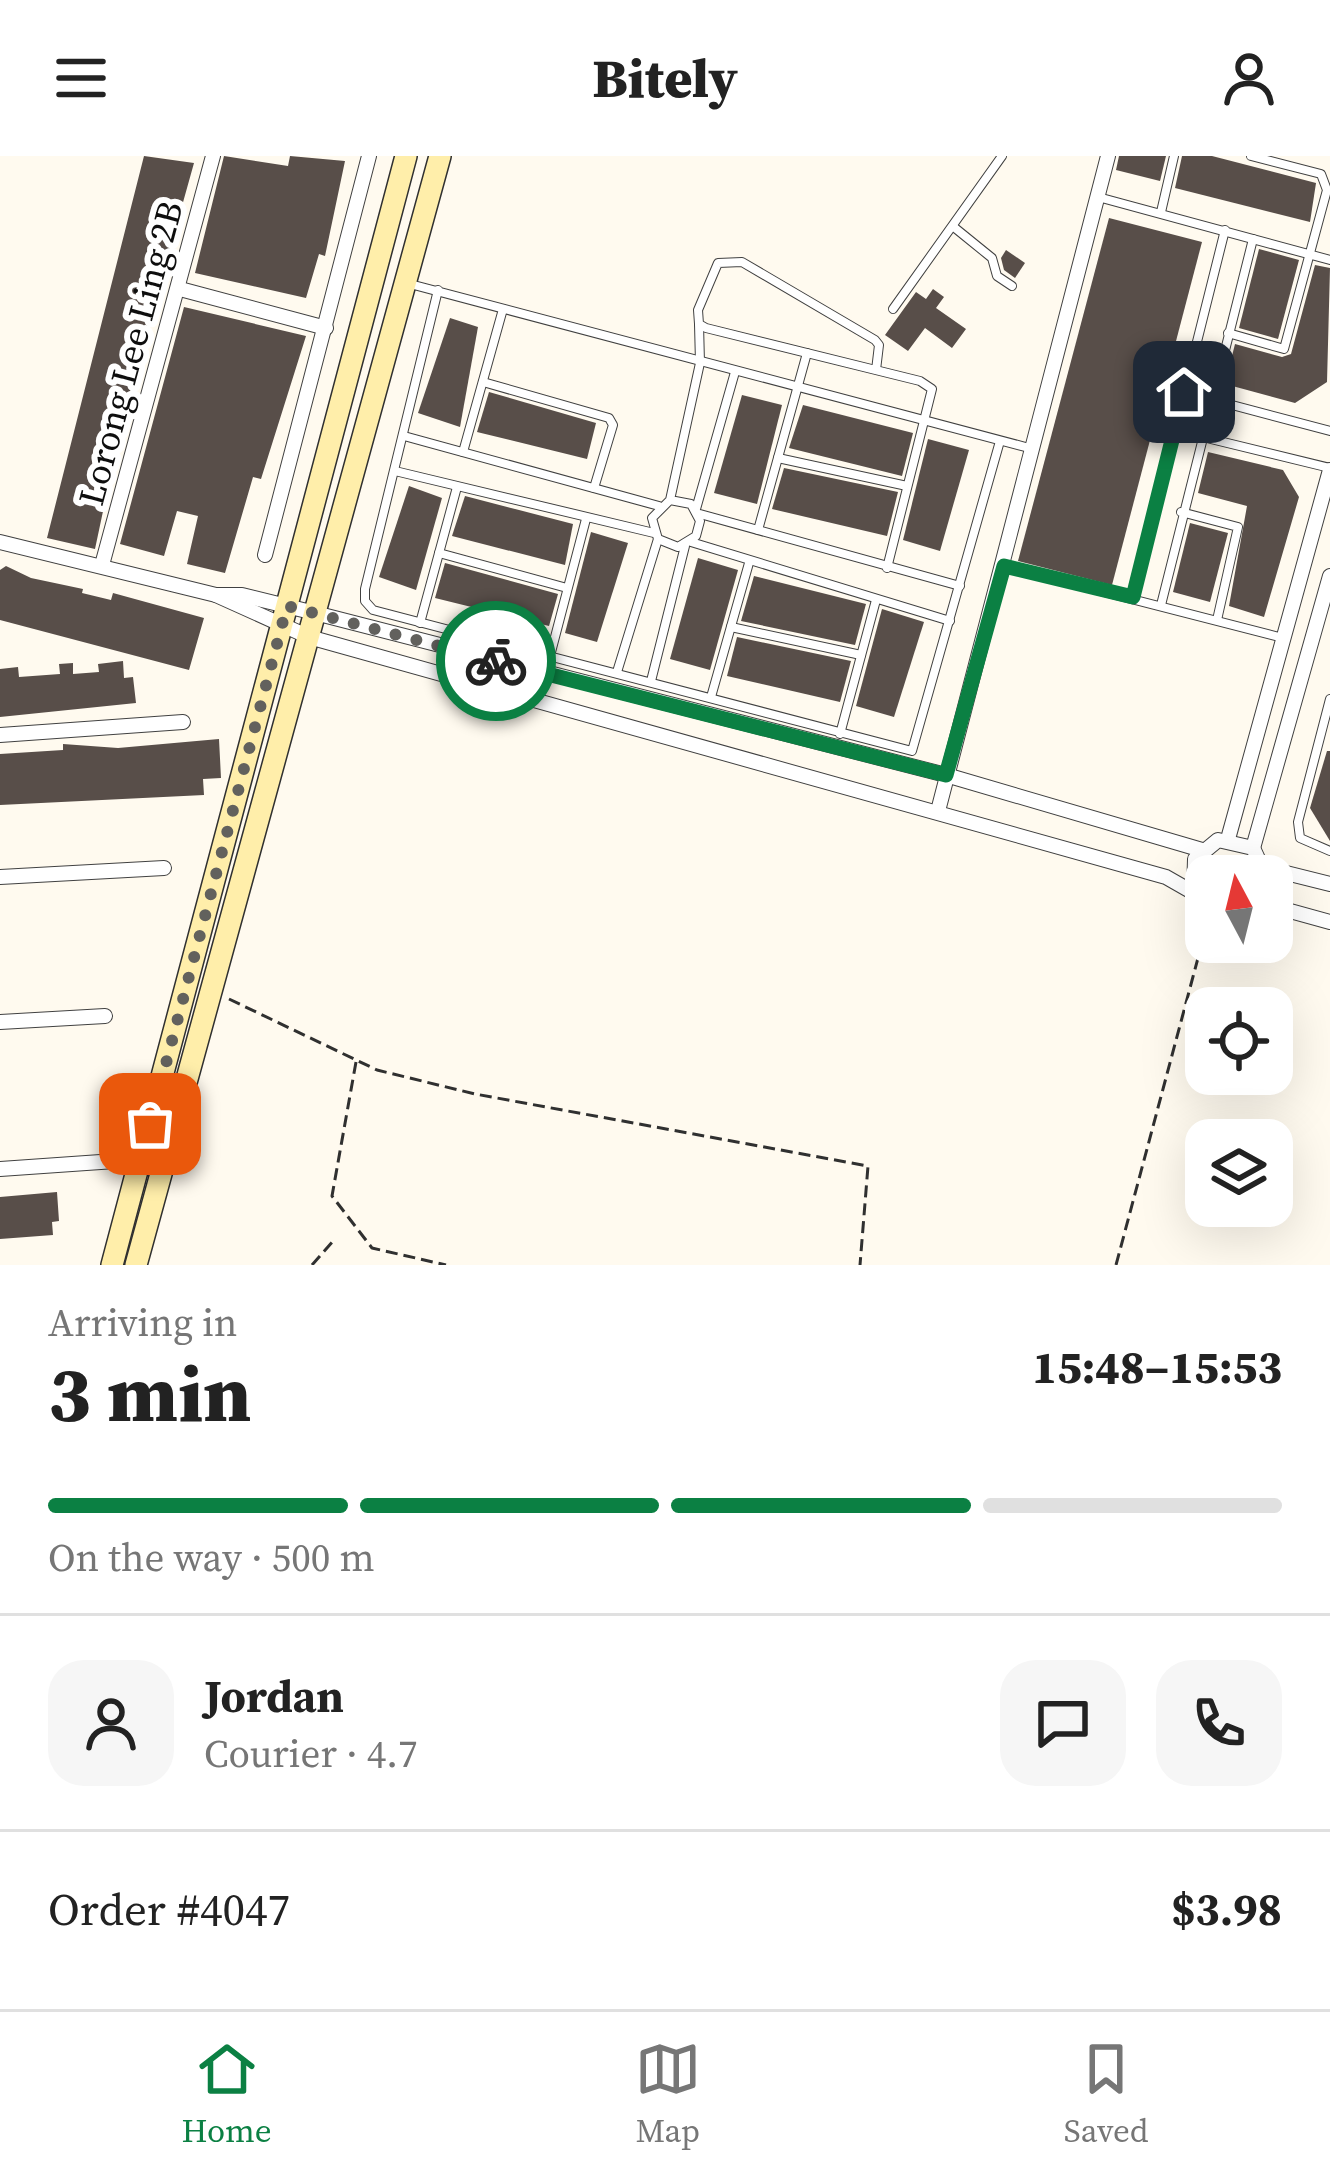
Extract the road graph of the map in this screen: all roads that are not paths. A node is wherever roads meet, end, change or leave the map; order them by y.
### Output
1 (213, 156) edge
2 (370, 156) edge
3 (406, 156) edge
4 (440, 156) edge
5 (1002, 156) edge
6 (1108, 156) edge
7 (1174, 156) edge
8 (1250, 156) edge
9 (1097, 197) junction
10 (1161, 212) junction
11 (955, 228) junction
12 (1225, 230) junction
13 (1253, 239) junction
14 (1310, 254) junction
15 (1330, 260) edge
16 (404, 282) junction
17 (1012, 286) dead end
18 (180, 290) junction
19 (438, 290) junction
20 (503, 309) junction
21 (893, 309) dead end
22 (699, 324) junction
23 (326, 328) junction
24 (1228, 333) junction
25 (807, 353) junction
26 (700, 363) junction
27 (876, 370) junction
28 (735, 372) junction
29 (483, 382) junction
30 (797, 388) junction
31 (1184, 392) junction
32 (1211, 398) junction
33 (926, 422) junction
34 (1173, 430) junction
35 (1330, 431) edge
36 (404, 436) junction
37 (1201, 436) junction
38 (1000, 441) junction
39 (1035, 449) junction
40 (463, 452) junction
41 (778, 458) junction
42 (1330, 469) edge
43 (395, 471) junction
44 (907, 486) junction
45 (457, 487) junction
46 (594, 488) junction
47 (670, 500) junction
48 (659, 506) junction
49 (697, 512) junction
50 (1181, 512) junction
51 (586, 519) junction
52 (758, 530) junction
53 (656, 536) junction
54 (0, 542) edge
55 (689, 543) junction
56 (439, 553) junction
57 (265, 555) dead end
58 (749, 563) junction
59 (102, 565) junction
60 (1004, 566) junction
61 (887, 568) junction
62 (1329, 585) edge
63 (959, 586) junction
64 (567, 588) junction
65 (1133, 597) junction
66 (876, 600) junction
67 (1161, 605) junction
68 (315, 613) junction
69 (284, 617) junction
70 (1217, 620) junction
71 (950, 621) junction
72 (419, 623) junction
73 (731, 627) junction
74 (308, 637) junction
75 (483, 639) junction
76 (1285, 639) junction
77 (452, 650) junction
78 (861, 655) junction
79 (550, 656) junction
80 (478, 657) junction
81 (616, 672) junction
82 (444, 676) junction
83 (651, 681) junction
84 (711, 697) junction
85 (1330, 699) edge
86 (792, 721) junction
87 (183, 722) dead end
88 (1326, 724) edge
89 (840, 734) junction
90 (0, 735) edge
91 (784, 737) junction
92 (946, 775) junction
93 (938, 811) junction
94 (1228, 839) junction
95 (1252, 848) junction
96 (1202, 850) junction
97 (1330, 851) edge
98 (1199, 855) edge
99 (1256, 855) edge
100 (164, 868) dead end
101 (1293, 877) edge
102 (0, 878) edge
103 (1330, 884) edge
104 (1185, 887) edge
105 (1293, 912) edge
106 (1330, 922) edge
107 (105, 1016) dead end
108 (0, 1022) edge
109 (138, 1168) junction
110 (0, 1169) edge
111 (112, 1265) edge
112 (136, 1265) edge

1 - 18 street, Lorong Lee Ling 2B
2 - 23 street
3 - 69 main road
4 - 16 main road
5 - 11 lane
6 - 9 street
7 - 10 lane
8 - 14 lane
9 - 10 lane
9 - 39 street
10 - 12 lane
11 - 17 lane
11 - 21 lane
12 - 13 lane
12 - 31 lane
13 - 14 lane
13 - 24 lane
14 - 15 lane
14 - 24 lane
16 - 19 lane
16 - 68 main road
18 - 23 street
18 - 59 street, Lorong Lee Ling 2B
19 - 20 lane
19 - 36 lane
20 - 26 lane
20 - 29 lane
22 - 25 lane
22 - 26 lane
22 - 27 lane
23 - 57 street
24 - 32 lane
25 - 27 lane
25 - 30 lane
26 - 28 lane
26 - 47 lane
27 - 33 lane
28 - 30 lane
28 - 49 lane
29 - 40 lane
29 - 46 lane
30 - 33 lane
30 - 41 lane
31 - 32 lane
31 - 34 lane
32 - 35 lane
32 - 37 lane
33 - 38 lane
33 - 44 lane
34 - 37 lane
34 - 65 lane
36 - 40 lane
36 - 43 lane
37 - 42 lane
37 - 50 lane
38 - 39 lane
38 - 63 lane
39 - 60 street
40 - 46 lane
41 - 44 lane
41 - 52 lane
42 - 76 street
43 - 45 lane
43 - 72 lane
44 - 61 lane
45 - 51 lane
45 - 56 lane
46 - 48 lane
47 - 48 lane
47 - 49 lane
48 - 53 lane
49 - 52 lane
49 - 55 lane
50 - 67 lane
50 - 70 lane
51 - 53 lane
51 - 64 lane
52 - 61 lane
53 - 55 lane
53 - 81 lane
54 - 59 street
55 - 58 lane
55 - 83 lane
56 - 64 lane
56 - 72 lane
58 - 66 lane
58 - 73 lane
59 - 69 street
60 - 65 lane
60 - 92 street
61 - 63 lane
62 - 95 street
63 - 71 lane
64 - 79 lane
65 - 67 lane
66 - 71 lane
66 - 78 lane
67 - 70 lane
68 - 69 street
68 - 74 main road
68 - 77 street
69 - 74 street
69 - 109 main road
70 - 76 lane
71 - 89 lane
72 - 75 lane
73 - 78 lane
73 - 84 lane
74 - 82 street
74 - 112 main road
75 - 79 lane
75 - 80 lane
76 - 94 street
77 - 80 street
77 - 82 street
78 - 89 lane
79 - 81 lane
80 - 91 street
81 - 83 lane
82 - 93 street
83 - 84 lane
84 - 86 lane
85 - 88 lane
86 - 89 lane
86 - 91 lane
87 - 90 street
88 - 97 lane
91 - 92 street
92 - 93 street
92 - 96 street
93 - 104 street
94 - 95 street
94 - 96 street
95 - 99 street
96 - 98 street
100 - 102 street
101 - 103 street
105 - 106 street
107 - 108 street
109 - 110 street
109 - 111 main road

